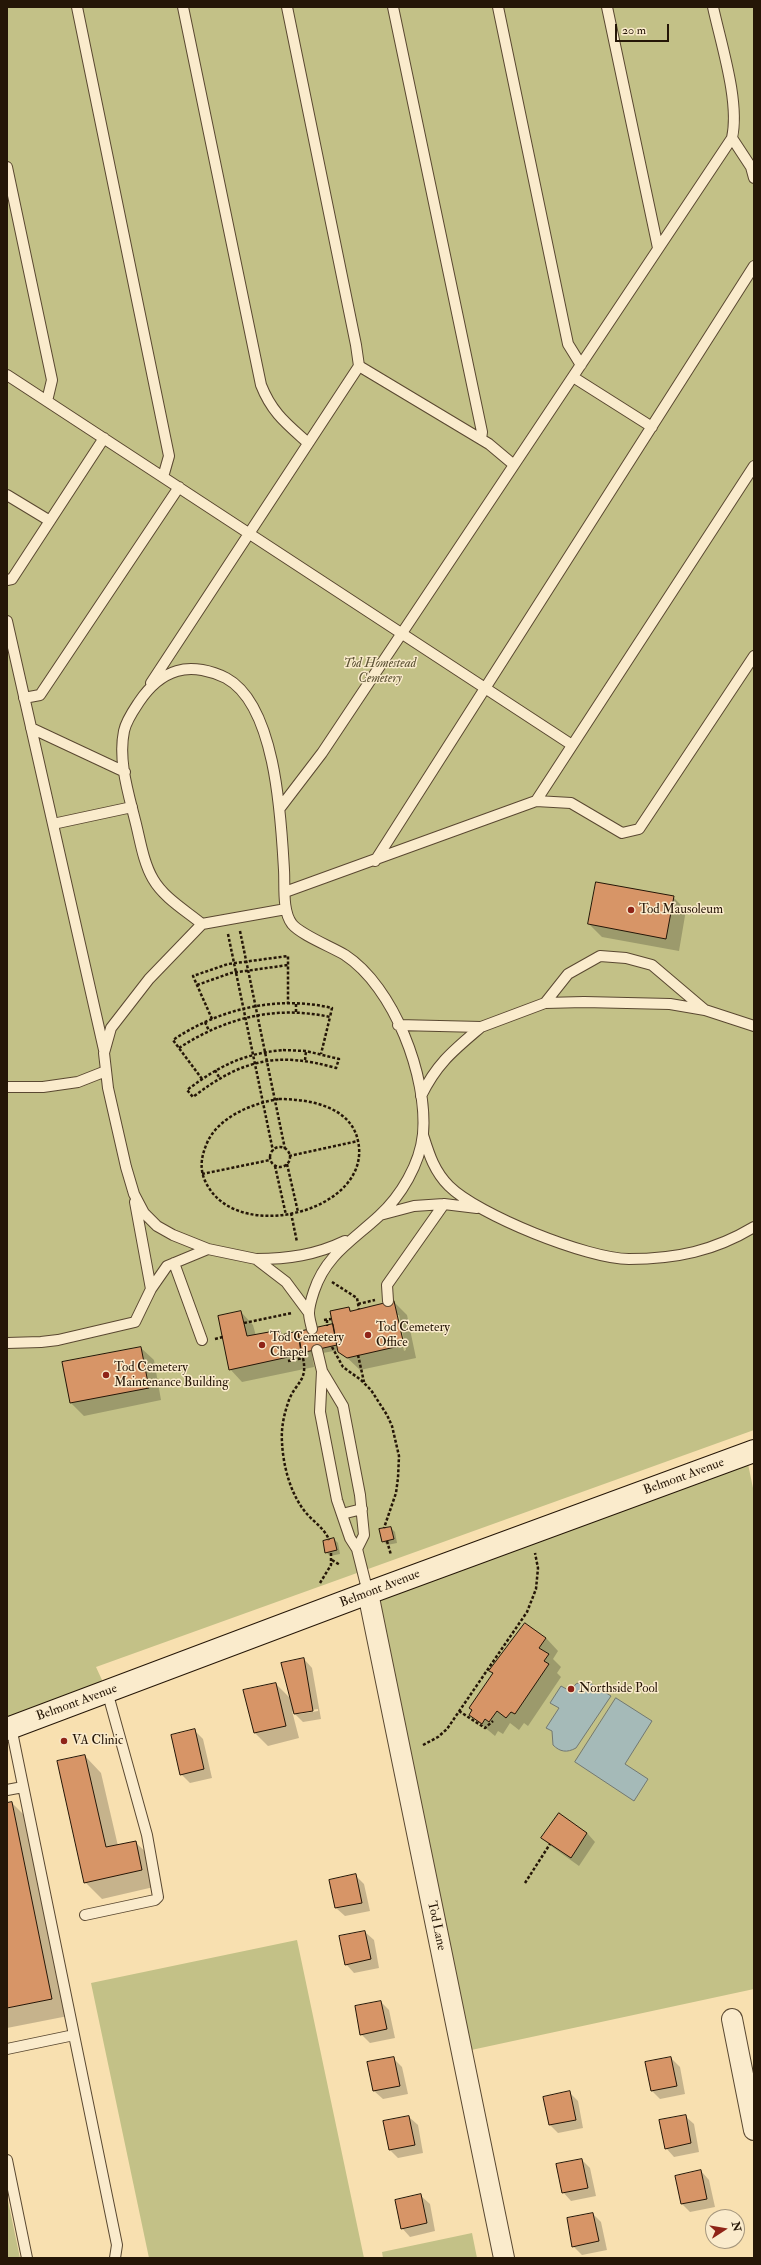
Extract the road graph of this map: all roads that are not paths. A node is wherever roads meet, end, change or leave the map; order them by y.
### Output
1 (77, 7) edge
2 (183, 7) edge
3 (287, 7) edge
4 (393, 7) edge
5 (498, 7) edge
6 (607, 7) edge
7 (713, 7) edge
8 (732, 138) junction
9 (7, 167) edge
10 (754, 178) edge
11 (658, 248) junction
12 (754, 266) edge
13 (581, 365) junction
14 (359, 366) junction
15 (7, 375) edge
16 (573, 377) junction
17 (47, 401) junction
18 (652, 427) junction
19 (104, 438) junction
20 (481, 439) junction
21 (308, 444) junction
22 (514, 465) junction
23 (754, 466) edge
24 (162, 477) junction
25 (179, 487) junction
26 (7, 495) edge
27 (50, 521) junction
28 (250, 533) junction
29 (7, 580) edge
30 (7, 621) edge
31 (402, 634) junction
32 (754, 656) edge
33 (484, 689) junction
34 (147, 690) junction
35 (24, 698) junction
36 (31, 728) junction
37 (572, 745) junction
38 (125, 772) junction
39 (536, 801) junction
40 (132, 807) junction
41 (280, 808) junction
42 (53, 824) junction
43 (375, 861) junction
44 (285, 892) junction
45 (286, 908) junction
46 (202, 924) junction
47 (545, 1003) junction
48 (705, 1010) junction
49 (398, 1025) junction
50 (754, 1026) edge
51 (481, 1027) junction
52 (104, 1053) junction
53 (106, 1071) junction
54 (7, 1087) edge
55 (421, 1096) junction
56 (423, 1134) junction
57 (134, 1194) junction
58 (444, 1204) junction
59 (478, 1208) junction
60 (380, 1215) junction
61 (754, 1227) edge
62 (352, 1238) junction
63 (208, 1249) junction
64 (256, 1259) junction
65 (174, 1263) junction
66 (151, 1289) junction
67 (384, 1300) road end
68 (308, 1313) junction
69 (312, 1329) dead end
70 (202, 1340) dead end
71 (7, 1343) edge
72 (317, 1350) dead end
73 (322, 1371) junction
74 (754, 1451) edge
75 (362, 1509) junction
76 (342, 1514) junction
77 (357, 1549) junction
78 (368, 1593) junction
79 (107, 1691) junction
80 (9, 1728) edge
81 (23, 1787) junction
82 (7, 1790) edge
83 (85, 1915) dead end
84 (732, 2020) dead end
85 (74, 2034) junction
86 (7, 2049) edge
87 (754, 2130) edge
88 (7, 2160) edge
89 (27, 2258) edge
90 (114, 2258) edge
91 (504, 2258) edge

1 - 24 lane
2 - 21 lane
3 - 14 lane
4 - 20 lane
5 - 13 lane
6 - 11 lane
7 - 8 lane
8 - 10 lane
8 - 11 lane
9 - 17 lane
11 - 13 lane
12 - 18 lane
13 - 16 lane
14 - 20 lane
14 - 21 lane
15 - 17 lane
16 - 18 lane
16 - 22 lane
17 - 19 lane
18 - 33 lane
19 - 24 lane
19 - 27 lane
20 - 22 lane
21 - 28 lane
22 - 31 lane
23 - 37 lane
24 - 25 lane
25 - 28 lane
25 - 35 lane
26 - 27 lane
27 - 29 lane
28 - 31 lane
28 - 34 lane
30 - 35 lane
31 - 33 lane
31 - 41 lane
32 - 39 lane
33 - 37 lane
33 - 43 lane
34 - 38 lane
34 - 41 lane
35 - 36 lane
36 - 38 lane
36 - 42 lane
37 - 39 lane
38 - 40 lane
39 - 43 lane
40 - 42 lane
40 - 46 lane
41 - 44 lane
42 - 52 lane
43 - 44 lane
44 - 45 lane
45 - 46 lane
45 - 49 lane
46 - 52 lane
47 - 48 lane
47 - 48 lane
47 - 51 lane
48 - 50 lane
49 - 51 lane
49 - 55 lane
51 - 55 lane
52 - 53 lane
53 - 54 lane
53 - 57 lane
55 - 56 lane
56 - 59 lane
56 - 60 lane
57 - 63 lane
57 - 66 lane
58 - 59 lane
58 - 60 lane
58 - 67 lane
59 - 61 lane
60 - 62 lane
62 - 64 lane
62 - 68 lane
63 - 64 lane
63 - 65 lane
64 - 68 lane
65 - 66 lane
65 - 70 lane
66 - 71 lane
68 - 69 lane
72 - 73 lane
73 - 75 lane
73 - 76 lane
74 - 78 main road, Belmont Avenue
75 - 76 lane
75 - 77 lane
76 - 77 lane
77 - 78 lane
78 - 79 main road, Belmont Avenue
78 - 91 street, Tod Lane
79 - 80 main road, Belmont Avenue
79 - 83 lane
80 - 81 lane
81 - 82 lane
81 - 85 lane
84 - 87 street
85 - 86 lane
85 - 90 lane
88 - 89 lane

